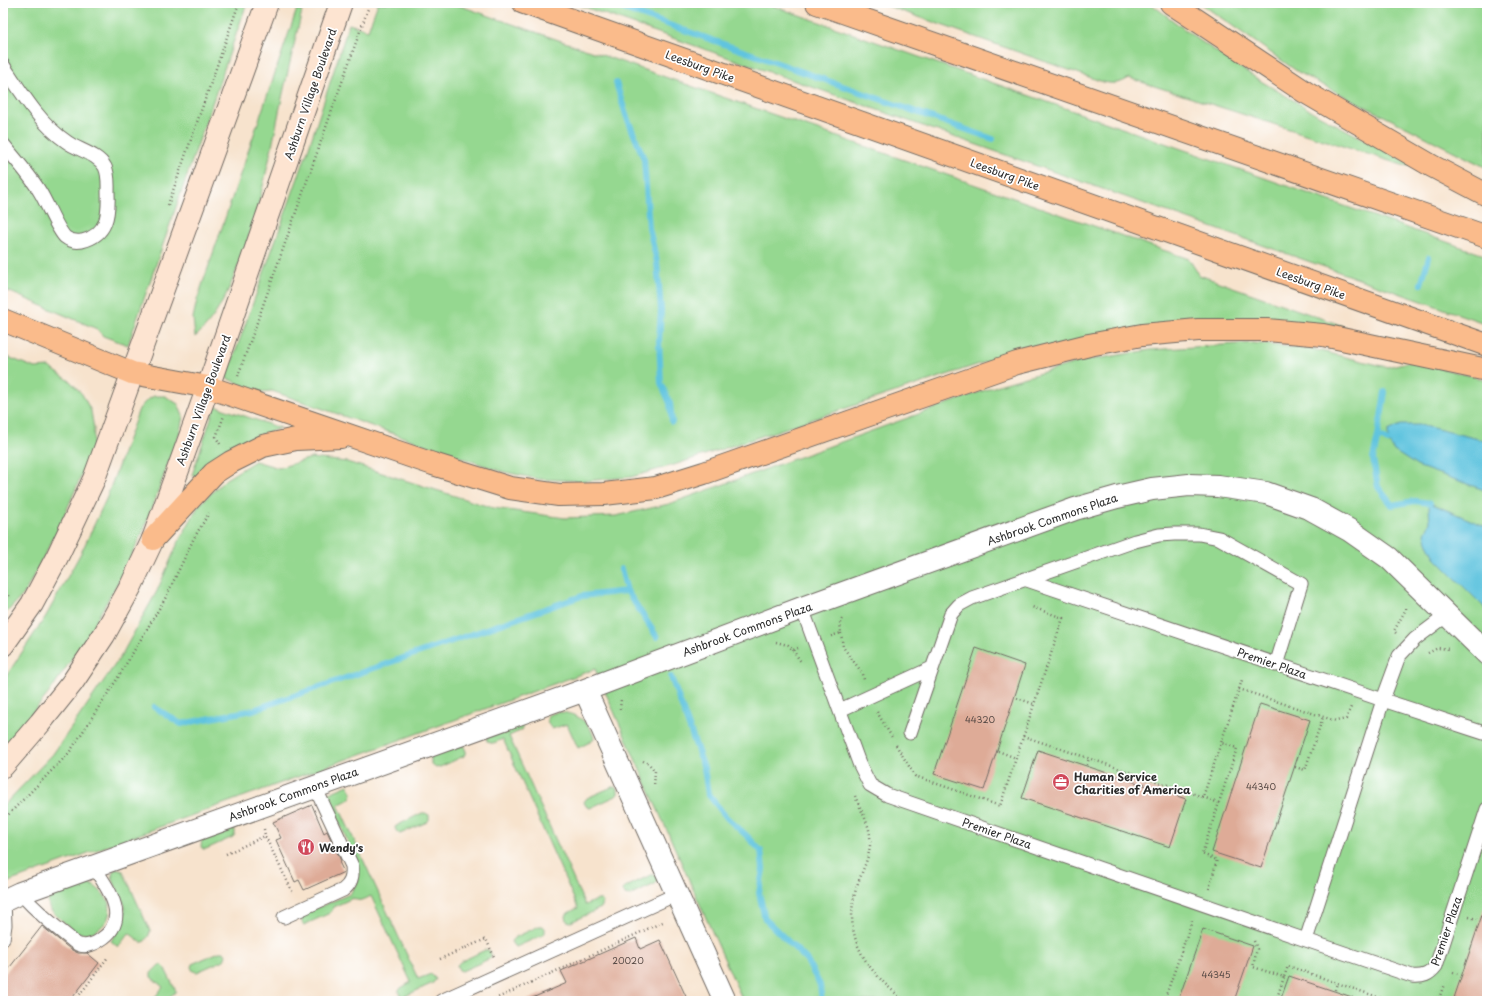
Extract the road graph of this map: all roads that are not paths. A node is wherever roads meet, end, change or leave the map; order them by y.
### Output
1 (267, 3) edge
2 (524, 3) edge
3 (817, 3) edge
4 (1170, 3) edge
5 (339, 11) edge
6 (3, 65) edge
7 (3, 144) edge
8 (1487, 195) edge
9 (1487, 238) edge
10 (3, 320) edge
11 (1487, 345) edge
12 (1487, 370) edge
13 (132, 373) junction
14 (208, 387) junction
15 (352, 436) junction
16 (153, 539) junction
17 (1024, 579) junction
18 (802, 608) junction
19 (1447, 615) junction
20 (3, 645) edge
21 (1487, 654) edge
22 (1276, 664) junction
23 (932, 668) junction
24 (585, 690) junction
25 (1383, 700) junction
26 (840, 710) junction
27 (910, 733) dead end
28 (1487, 734) edge
29 (3, 766) edge
30 (315, 786) junction
31 (1487, 809) edge
32 (93, 866) junction
33 (9, 898) edge
34 (680, 902) junction
35 (284, 917) dead end
36 (3, 939) edge
37 (1306, 940) junction
38 (441, 1001) edge
39 (725, 1001) edge

1 - 13 main road
2 - 11 highway, Leesburg Pike
3 - 9 highway
4 - 8 highway
5 - 14 main road, Ashburn Village Boulevard
6 - 7 lane
10 - 13 highway
12 - 15 highway
13 - 14 highway
13 - 20 main road
14 - 15 highway
14 - 16 main road, Ashburn Village Boulevard
15 - 16 highway
16 - 29 main road, Ashburn Village Boulevard
17 - 22 lane, Premier Plaza
17 - 22 lane
17 - 23 lane
18 - 19 street, Ashbrook Commons Plaza
18 - 24 street, Ashbrook Commons Plaza
18 - 26 lane, Premier Plaza
19 - 21 street, Ashbrook Commons Plaza
19 - 25 lane
22 - 25 lane, Premier Plaza
23 - 26 lane
23 - 27 lane
24 - 30 street, Ashbrook Commons Plaza
24 - 34 street
25 - 28 lane, Premier Plaza
25 - 37 lane
26 - 37 lane, Premier Plaza
30 - 32 street, Ashbrook Commons Plaza
30 - 35 lane
31 - 37 lane, Premier Plaza
32 - 33 street, Ashbrook Commons Plaza
32 - 33 lane
33 - 36 lane
34 - 38 lane
34 - 39 street

